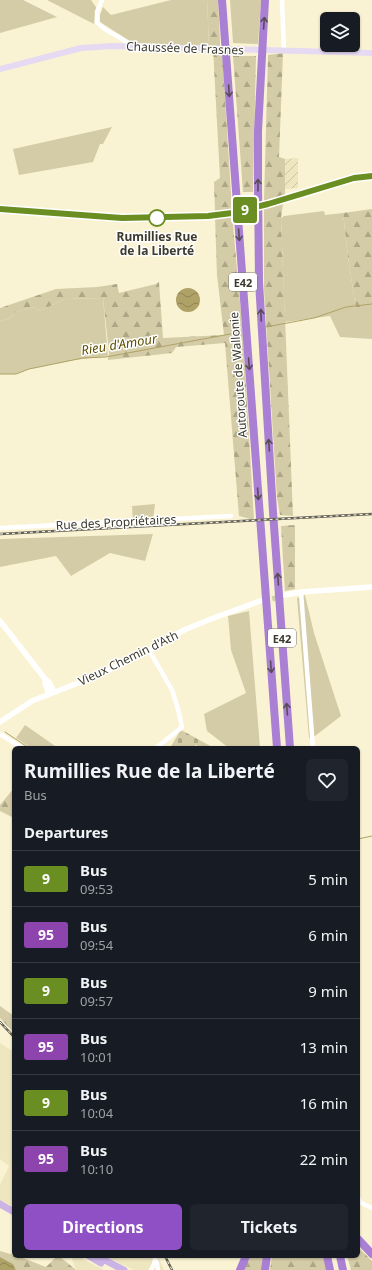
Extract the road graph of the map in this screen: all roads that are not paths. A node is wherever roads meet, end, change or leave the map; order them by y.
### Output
1 (102, 0) edge
2 (222, 0) edge
3 (226, 0) edge
4 (265, 0) edge
5 (282, 0) edge
6 (224, 15) junction
7 (131, 46) junction
8 (284, 50) junction
9 (372, 53) edge
10 (0, 69) edge
11 (372, 176) edge
12 (263, 205) dead end
13 (0, 209) edge
14 (232, 213) dead end
15 (231, 516) dead end
16 (0, 528) edge
17 (372, 587) edge
18 (301, 592) junction
19 (285, 595) tunnel mouth
20 (260, 601) tunnel mouth
21 (0, 620) edge
22 (149, 650) junction
23 (52, 693) junction
24 (0, 722) edge
25 (0, 734) edge
26 (19, 746) edge
27 (158, 746) edge
28 (277, 746) edge
29 (290, 746) edge
30 (313, 746) edge
31 (360, 1201) edge
32 (0, 1204) edge
33 (372, 1208) edge
34 (0, 1209) edge
35 (12, 1211) edge
36 (12, 1215) edge
37 (360, 1241) edge
38 (372, 1254) edge
39 (93, 1258) edge
40 (101, 1258) edge
41 (154, 1258) edge
42 (154, 1258) edge
43 (245, 1258) edge
44 (267, 1258) edge
45 (327, 1258) edge
46 (341, 1258) edge
47 (114, 1270) edge
48 (124, 1270) edge
49 (151, 1270) edge
50 (158, 1270) edge
51 (240, 1270) edge
52 (265, 1270) edge
53 (330, 1270) edge
54 (344, 1270) edge

1 - 7 street
2 - 6 highway, Autoroute de Wallonie / E42
3 - 6 highway
29 -> 4 highway, E42
5 - 8 street
6 -> 28 highway, Autoroute de Wallonie / E42
7 - 8 main road, Chaussée de Frasnes
7 - 10 main road, Chaussée de Frasnes
8 - 9 main road, Chaussée de Frasnes
11 - 12 street
13 - 14 street
15 - 16 street, Rue des Propriétaires
17 - 18 street
18 - 19 street
18 - 30 street
20 - 22 street, Vieux Chemin d'Ath
21 - 23 street
22 - 23 street, Vieux Chemin d'Ath
22 - 27 street
23 - 24 street, Vieux Chemin d'Ath
25 - 26 street
31 - 33 street
32 - 35 main road
34 - 36 main road
37 - 38 highway
39 - 47 main road
40 - 48 main road
41 - 49 street
42 - 50 street
43 - 51 highway
44 - 52 highway
45 - 53 highway
46 - 54 highway

